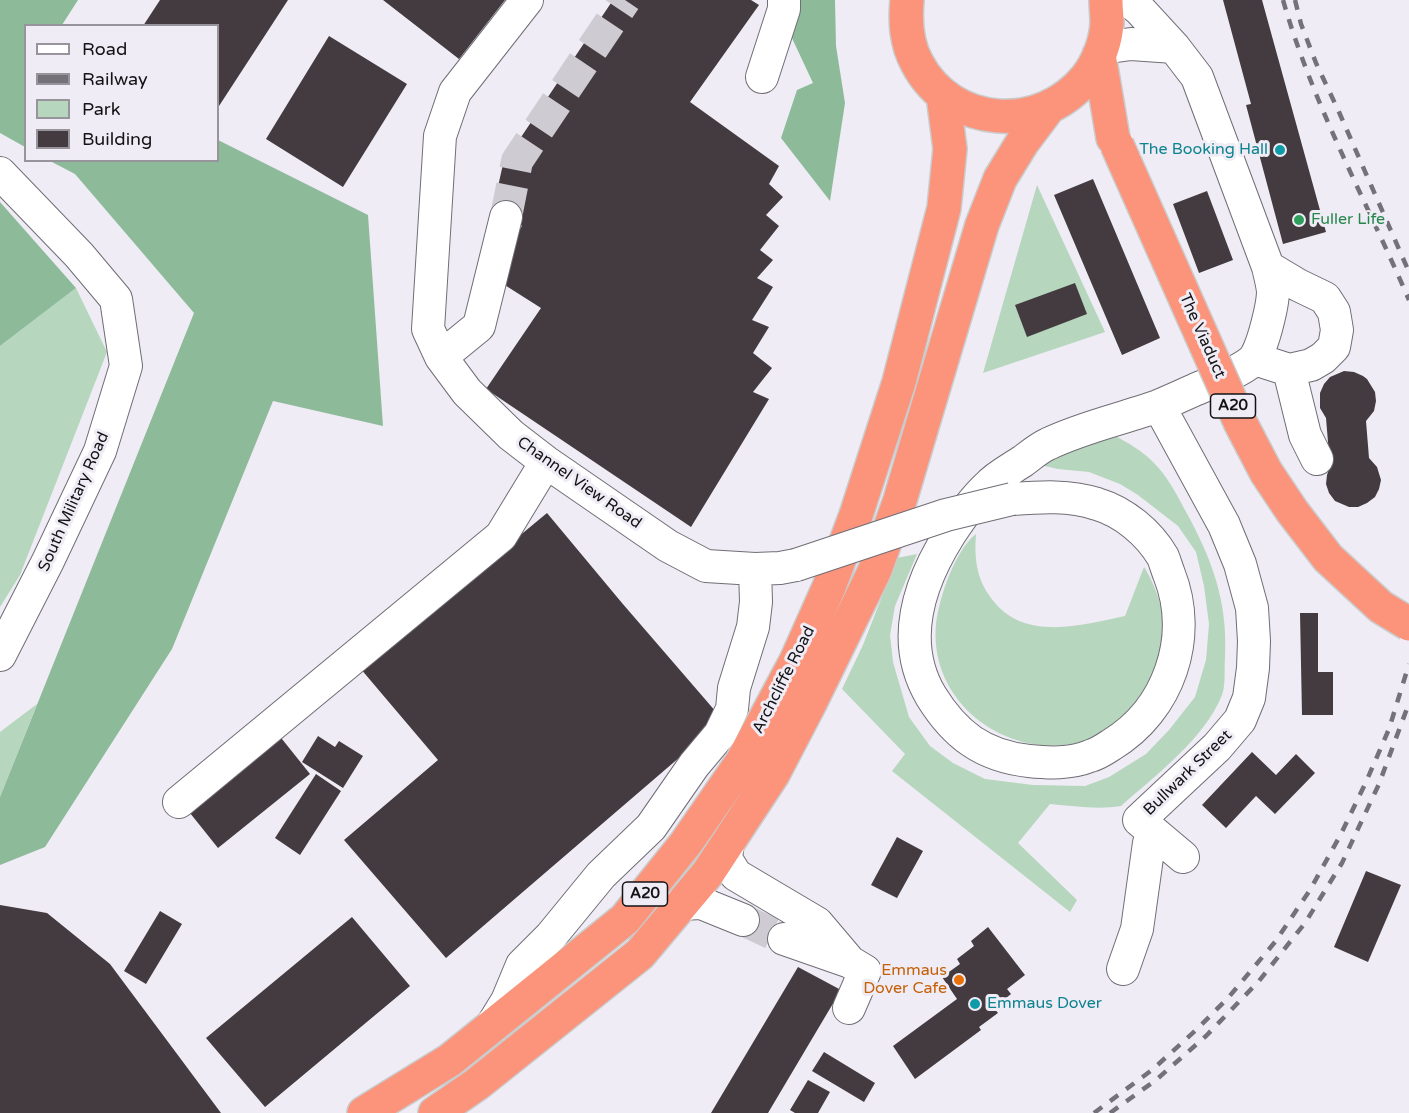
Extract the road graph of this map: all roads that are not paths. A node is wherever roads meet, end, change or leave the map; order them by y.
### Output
1 (527, 0) edge
2 (784, 0) edge
3 (907, 0) edge
4 (1106, 0) edge
5 (1128, 0) edge
6 (1174, 47) junction
7 (1101, 51) junction
8 (762, 76) dead end
9 (943, 95) junction
10 (1057, 103) junction
11 (1115, 141) junction
12 (0, 172) edge
13 (506, 217) tunnel mouth
14 (1268, 267) junction
15 (441, 357) junction
16 (1255, 359) junction
17 (1289, 370) junction
18 (1159, 406) junction
19 (1317, 459) dead end
20 (546, 462) junction
21 (755, 569) junction
22 (1409, 624) edge
23 (0, 655) edge
24 (179, 802) dead end
25 (1157, 835) junction
26 (728, 842) junction
27 (1183, 857) dead end
28 (681, 904) junction
29 (743, 920) tunnel mouth
30 (784, 939) tunnel mouth
31 (850, 962) junction
32 (1123, 969) dead end
33 (849, 1008) dead end
34 (490, 1028) junction
35 (364, 1113) edge
36 (435, 1113) edge

1 - 15 street, Channel View Road
2 - 8 street
3 - 9 highway
4 - 7 highway
5 - 6 street
6 - 7 street
6 - 14 street
7 - 10 highway, Archcliffe Road
7 - 11 highway, The Viaduct / A20
9 - 10 highway
9 - 34 highway, Archcliffe Road / A20
10 - 11 highway, The Viaduct / A20
10 - 26 highway, Archcliffe Road / A20
11 - 22 highway, The Viaduct / A20, bridge
12 - 23 street, South Military Road
13 - 15 street
14 - 16 street
14 - 17 street
15 - 20 street, Channel View Road
16 - 17 street
16 - 18 street, Channel View Road
17 - 19 street
18 - 21 street, Channel View Road, bridge
18 - 25 street, Bullwark Street
20 - 21 street, Channel View Road
20 - 24 street
21 - 34 street
25 - 27 street, Bullwark Street
25 - 32 street
26 - 28 highway, Archcliffe Road / A20
26 - 31 street
28 - 29 street
28 - 36 highway, Archcliffe Road / A20
30 - 31 street
31 - 33 street
34 - 35 highway, Archcliffe Road / A20

